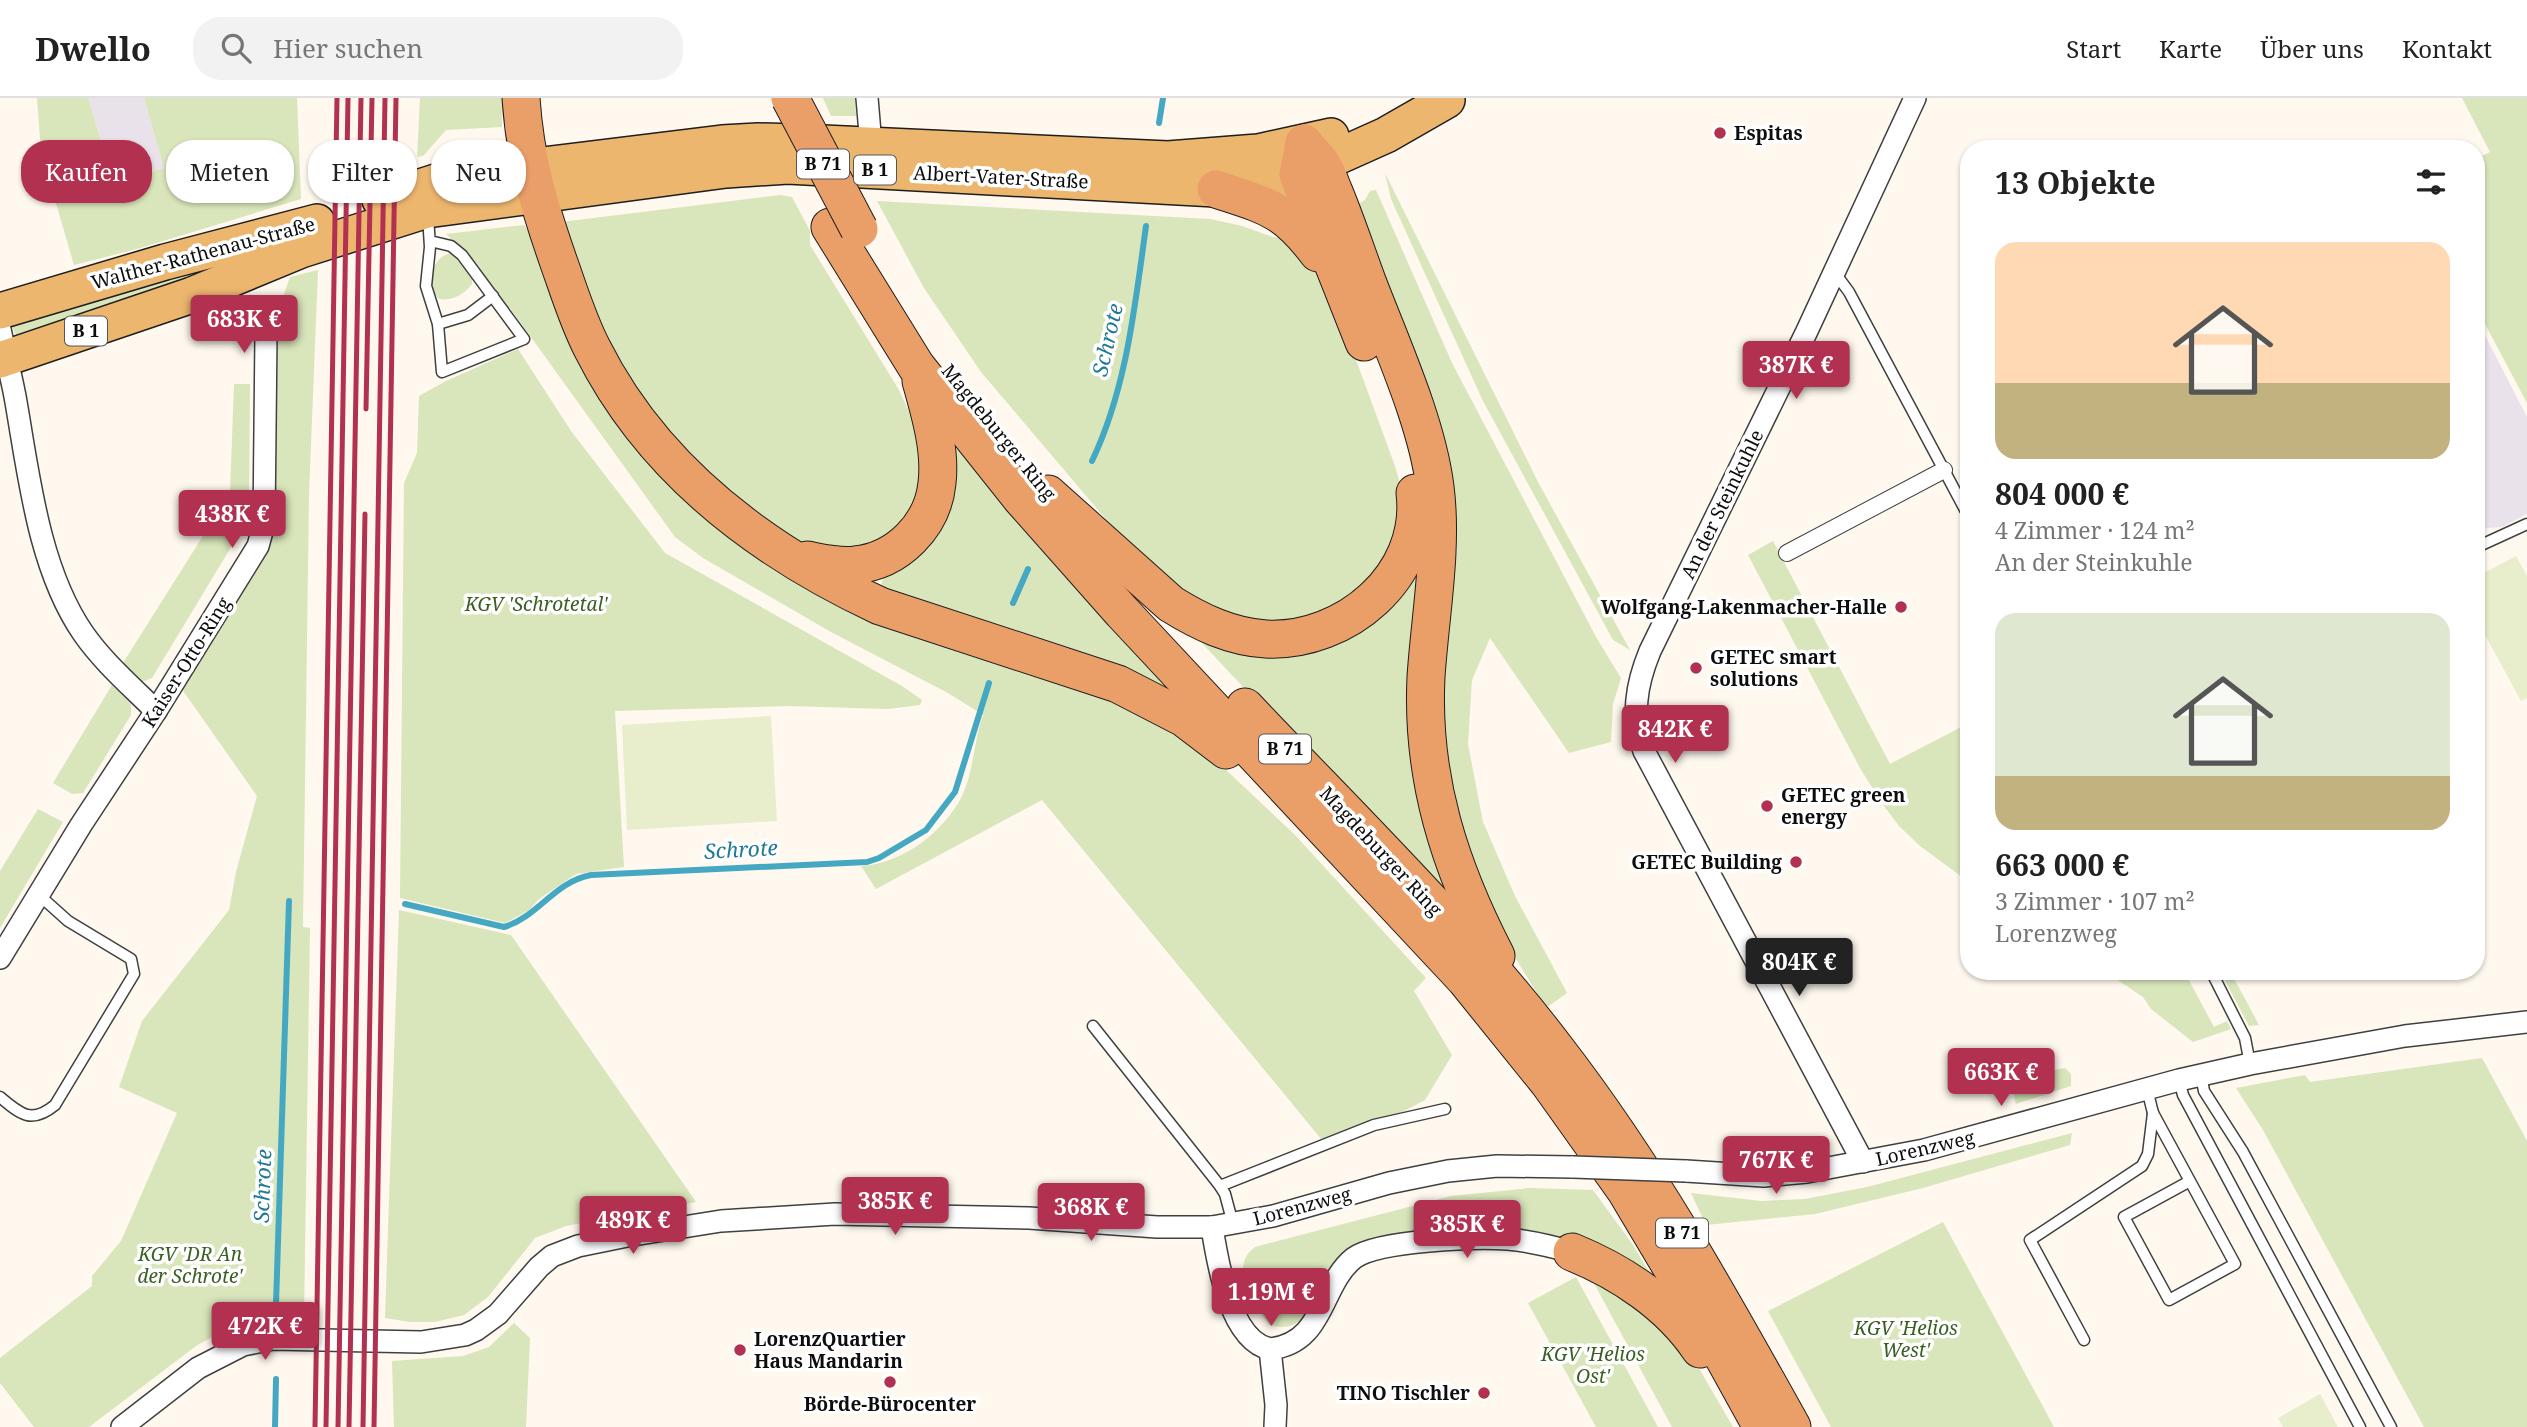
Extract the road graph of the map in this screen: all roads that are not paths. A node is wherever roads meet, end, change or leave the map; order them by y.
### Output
1 (520, 98) edge
2 (763, 98) edge
3 (790, 98) edge
4 (867, 98) edge
5 (1449, 99) edge
6 (1909, 101) edge
7 (871, 145) junction
8 (1308, 161) junction
9 (533, 180) junction
10 (1216, 189) junction
11 (429, 225) junction
12 (844, 228) junction
13 (1835, 273) junction
14 (1339, 282) junction
15 (493, 296) junction
16 (0, 311) edge
17 (438, 324) junction
18 (265, 333) dead end
19 (2, 349) edge
20 (916, 366) junction
21 (1944, 470) junction
22 (1048, 494) junction
23 (1960, 500) edge
24 (2527, 524) edge
25 (2485, 544) edge
26 (1787, 553) dead end
27 (789, 556) junction
28 (156, 711) junction
29 (1312, 817) junction
30 (39, 895) junction
31 (0, 958) edge
32 (2216, 980) edge
33 (1521, 1004) junction
34 (2527, 1022) edge
35 (1093, 1026) dead end
36 (2250, 1064) junction
37 (2201, 1075) junction
38 (2179, 1080) junction
39 (2147, 1089) junction
40 (0, 1097) edge
41 (1445, 1109) dead end
42 (2153, 1112) junction
43 (1863, 1163) junction
44 (2190, 1181) junction
45 (1220, 1186) junction
46 (1223, 1226) junction
47 (1572, 1252) joint
48 (2084, 1340) dead end
49 (1270, 1349) junction
50 (122, 1427) edge
51 (1275, 1427) edge
52 (1744, 1427) edge
53 (1762, 1427) edge
54 (1791, 1427) edge
55 (2360, 1427) edge
56 (2390, 1427) edge

1 - 9 highway
2 - 12 highway, Magdeburger Ring / B 71
3 - 12 highway, Magdeburger Ring / B 71, bridge
4 - 7 street
5 - 8 main road, Albert-Vater-Straße / B 1
6 - 13 street, An der Steinkuhle
7 - 8 main road, Albert-Vater-Straße / B 1
7 - 9 main road, Albert-Vater-Straße / B 1
8 - 10 main road, Albert-Vater-Straße / B 1
8 - 14 highway
8 - 33 highway
9 - 10 main road, Albert-Vater-Straße / B 1
9 - 11 main road, Walther-Rathenau-Straße / B 1
9 - 16 main road, Walther-Rathenau-Straße / B 1
9 - 27 highway
10 - 14 highway
11 - 15 lane
11 - 17 lane
11 - 19 main road, Walther-Rathenau-Straße / B 1
12 - 20 highway, Magdeburger Ring / B 71
12 - 22 highway, Magdeburger Ring / B 71
13 - 21 lane
13 - 43 street, An der Steinkuhle
14 - 22 highway
15 - 17 lane
15 - 17 lane
18 - 28 street, Kaiser-Otto-Ring
19 - 28 street
20 - 27 highway
20 - 29 highway, Magdeburger Ring / B 71
21 - 23 lane
21 - 26 street
22 - 33 highway, Magdeburger Ring / B 71
24 - 25 lane
27 - 29 highway
28 - 30 street, Kaiser-Otto-Ring
29 - 53 highway, Magdeburger Ring / B 71
30 - 31 street, Kaiser-Otto-Ring
30 - 40 lane
32 - 36 lane
33 - 54 highway, Magdeburger Ring / B 71
34 - 36 street, Lorenzweg
35 - 45 lane
36 - 37 street, Lorenzweg
37 - 38 street, Lorenzweg
37 - 56 lane
38 - 39 street, Lorenzweg
38 - 55 lane
39 - 42 lane
39 - 43 street, Lorenzweg
41 - 45 lane
42 - 44 lane
42 - 48 lane
43 - 46 street, Lorenzweg, bridge
44 - 44 lane
45 - 46 lane
46 - 49 street
46 - 50 street, Lorenzweg
47 - 49 street
47 - 52 highway
49 - 51 street

